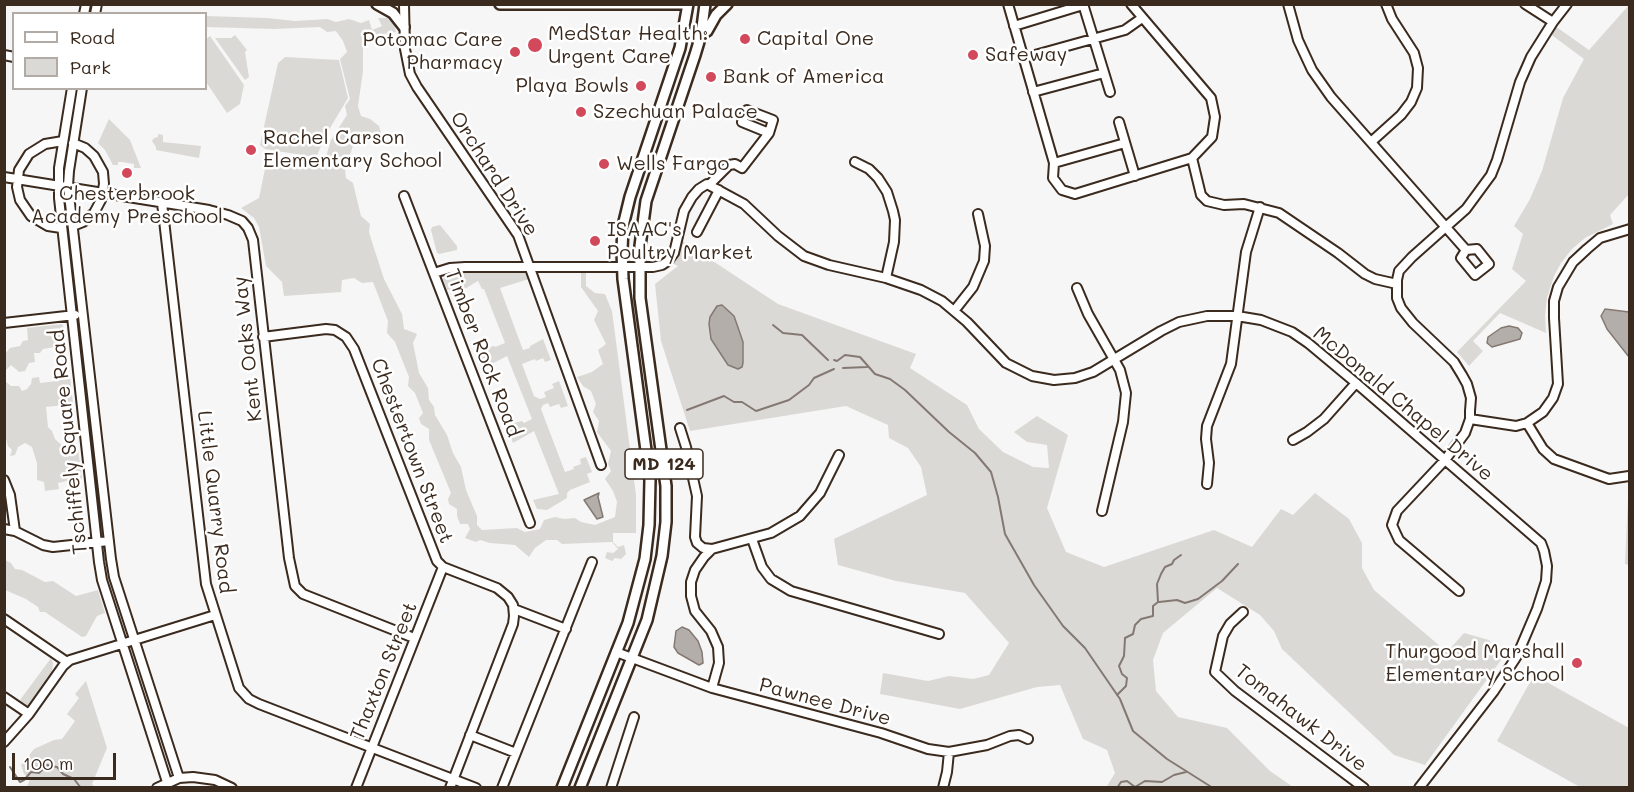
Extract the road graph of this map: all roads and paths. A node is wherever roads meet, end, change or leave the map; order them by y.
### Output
1 (376, 4) edge
2 (404, 4) edge
3 (500, 4) edge
4 (687, 4) edge
5 (705, 4) edge
6 (727, 4) edge
7 (1008, 4) edge
8 (1131, 4) edge
9 (1288, 4) edge
10 (1386, 4) edge
11 (1525, 4) edge
12 (1567, 4) edge
13 (1083, 5) edge
14 (1142, 18) junction
15 (1553, 22) junction
16 (1014, 26) junction
17 (404, 27) junction
18 (701, 35) junction
19 (1094, 39) junction
20 (1024, 58) junction
21 (1104, 73) junction
22 (72, 90) edge
23 (82, 90) edge
24 (1033, 92) junction
25 (1110, 92) dead end
26 (655, 121) junction
27 (1119, 122) dead end
28 (769, 133) dead end
29 (63, 141) junction
30 (1371, 142) junction
31 (74, 143) junction
32 (1125, 143) junction
33 (664, 147) junction
34 (1192, 158) junction
35 (855, 162) dead end
36 (1054, 163) junction
37 (1135, 176) junction
38 (4, 177) edge
39 (18, 178) junction
40 (58, 185) junction
41 (709, 185) junction
42 (68, 186) junction
43 (720, 190) junction
44 (104, 192) junction
45 (404, 196) dead end
46 (162, 202) junction
47 (1260, 207) junction
48 (978, 214) dead end
49 (73, 226) junction
50 (1446, 227) junction
51 (61, 228) junction
52 (1629, 230) edge
53 (697, 232) dead end
54 (1466, 250) dead end
55 (530, 266) junction
56 (621, 266) junction
57 (638, 267) junction
58 (434, 273) junction
59 (886, 278) junction
60 (1397, 284) junction
61 (1077, 288) dead end
62 (954, 311) junction
63 (83, 314) junction
64 (71, 316) junction
65 (1237, 316) junction
66 (4, 323) edge
67 (263, 337) junction
68 (1114, 360) junction
69 (1356, 383) junction
70 (1470, 419) junction
71 (1527, 423) junction
72 (680, 428) dead end
73 (1293, 440) dead end
74 (839, 455) dead end
75 (1445, 460) junction
76 (601, 465) dead end
77 (1629, 476) edge
78 (4, 480) edge
79 (1207, 484) dead end
80 (1102, 512) dead end
81 (530, 523) dead end
82 (4, 529) edge
83 (15, 531) junction
84 (752, 539) junction
85 (109, 541) junction
86 (97, 543) junction
87 (712, 549) junction
88 (592, 562) dead end
89 (443, 567) junction
90 (1459, 591) dead end
91 (514, 609) junction
92 (1243, 612) dead end
93 (215, 615) junction
94 (4, 619) edge
95 (566, 629) junction
96 (939, 634) dead end
97 (414, 638) junction
98 (134, 641) junction
99 (122, 643) junction
100 (616, 652) junction
101 (631, 658) junction
102 (67, 662) junction
103 (712, 688) junction
104 (4, 696) edge
105 (29, 714) junction
106 (634, 717) dead end
107 (470, 735) junction
108 (1028, 738) dead end
109 (4, 742) edge
110 (371, 748) junction
111 (948, 752) junction
112 (516, 753) junction
113 (178, 778) junction
114 (453, 778) junction
115 (167, 782) junction
116 (157, 788) edge
117 (232, 788) edge
118 (356, 788) edge
119 (450, 788) edge
120 (476, 788) edge
121 (502, 788) edge
122 (562, 788) edge
123 (580, 788) edge
124 (611, 788) edge
125 (943, 788) edge
126 (1364, 788) edge
127 (1419, 788) edge

1 - 17 main road
2 - 17 street, Orchard Drive
3 - 4 main road
4 - 26 main road, MD 124
5 - 18 main road, MD 124
6 - 18 main road
7 - 16 street
8 - 14 street
9 - 30 street
10 - 30 street
11 - 15 street
12 - 15 street
13 - 16 street
13 - 19 street
14 - 19 street
14 - 34 street
15 - 50 street
16 - 20 street
17 - 55 street, Orchard Drive
18 - 33 main road, MD 124
19 - 20 street
19 - 21 street
20 - 24 street
21 - 24 street
21 - 25 street
22 - 29 street, Tschiffely Square Road
23 - 31 street, Tschiffely Square Road
24 - 36 street
26 - 33 main road
26 - 56 main road, MD 124
27 - 32 street
28 - 41 street
29 - 39 street
29 - 40 street, Tschiffely Square Road
30 - 50 street
31 - 42 street, Tschiffely Square Road
31 - 44 street
32 - 36 street
32 - 37 street
33 - 57 main road, MD 124
34 - 37 street
34 - 47 street
35 - 59 street
36 - 37 street
38 - 39 street, Kent Oaks Way
39 - 40 street, Kent Oaks Way
39 - 51 street
40 - 42 street, Kent Oaks Way
40 - 51 street, Tschiffely Square Road
41 - 43 street, McDonald Chapel Drive
41 - 57 street
42 - 44 street, Kent Oaks Way
42 - 49 street, Tschiffely Square Road
43 - 53 street
43 - 59 street, McDonald Chapel Drive
44 - 46 street, Kent Oaks Way
44 - 49 street
45 - 58 street, Timber Rock Road
46 - 67 street, Kent Oaks Way
46 - 93 street, Little Quarry Road
47 - 60 street
47 - 65 street
48 - 62 street
49 - 63 street, Tschiffely Square Road
50 - 54 street
50 - 60 street
51 - 64 street, Tschiffely Square Road
52 - 71 street
55 - 56 street
55 - 58 street
55 - 76 street, Orchard Drive
56 - 57 street
56 - 100 main road, MD 124
57 - 101 main road, MD 124
58 - 81 street, Timber Rock Road
59 - 62 street, McDonald Chapel Drive
60 - 70 street
61 - 68 street
62 - 68 street, McDonald Chapel Drive
63 - 64 street
63 - 85 street, Tschiffely Square Road
64 - 66 street
64 - 86 street, Tschiffely Square Road
65 - 68 street, McDonald Chapel Drive
65 - 69 street, McDonald Chapel Drive
65 - 79 street
67 - 89 street, Chestertown Street
67 - 97 street, Kent Oaks Way
68 - 80 street
69 - 73 street
69 - 75 street, McDonald Chapel Drive
70 - 71 street
70 - 75 street
71 - 77 street
72 - 87 street
74 - 84 street
75 - 90 street
75 - 127 street, McDonald Chapel Drive
78 - 83 street
82 - 83 street
83 - 86 street
84 - 87 street
84 - 96 street
85 - 86 street
85 - 98 street, Tschiffely Square Road
86 - 99 street, Tschiffely Square Road
87 - 103 street
88 - 95 street
89 - 91 street, Chestertown Street
89 - 97 street, Thaxton Street
91 - 95 street
91 - 107 street
92 - 126 street, Tomahawk Drive
93 - 98 street
93 - 110 street, Little Quarry Road
94 - 102 street
95 - 112 street
97 - 110 street, Thaxton Street
98 - 99 street
98 - 113 street, Tschiffely Square Road
99 - 102 street
99 - 115 street, Tschiffely Square Road
100 - 101 street, Pawnee Drive
100 - 122 main road, MD 124
101 - 103 street, Pawnee Drive
101 - 123 main road, MD 124
102 - 105 street
103 - 111 street, Pawnee Drive
104 - 105 street
105 - 109 street
106 - 124 street
107 - 112 street
107 - 114 street
108 - 111 street, Pawnee Drive
110 - 114 street, Little Quarry Road
110 - 118 street, Thaxton Street
111 - 125 street
112 - 121 street
113 - 115 street
113 - 117 street
114 - 119 street
114 - 120 street, Little Quarry Road
115 - 116 street

